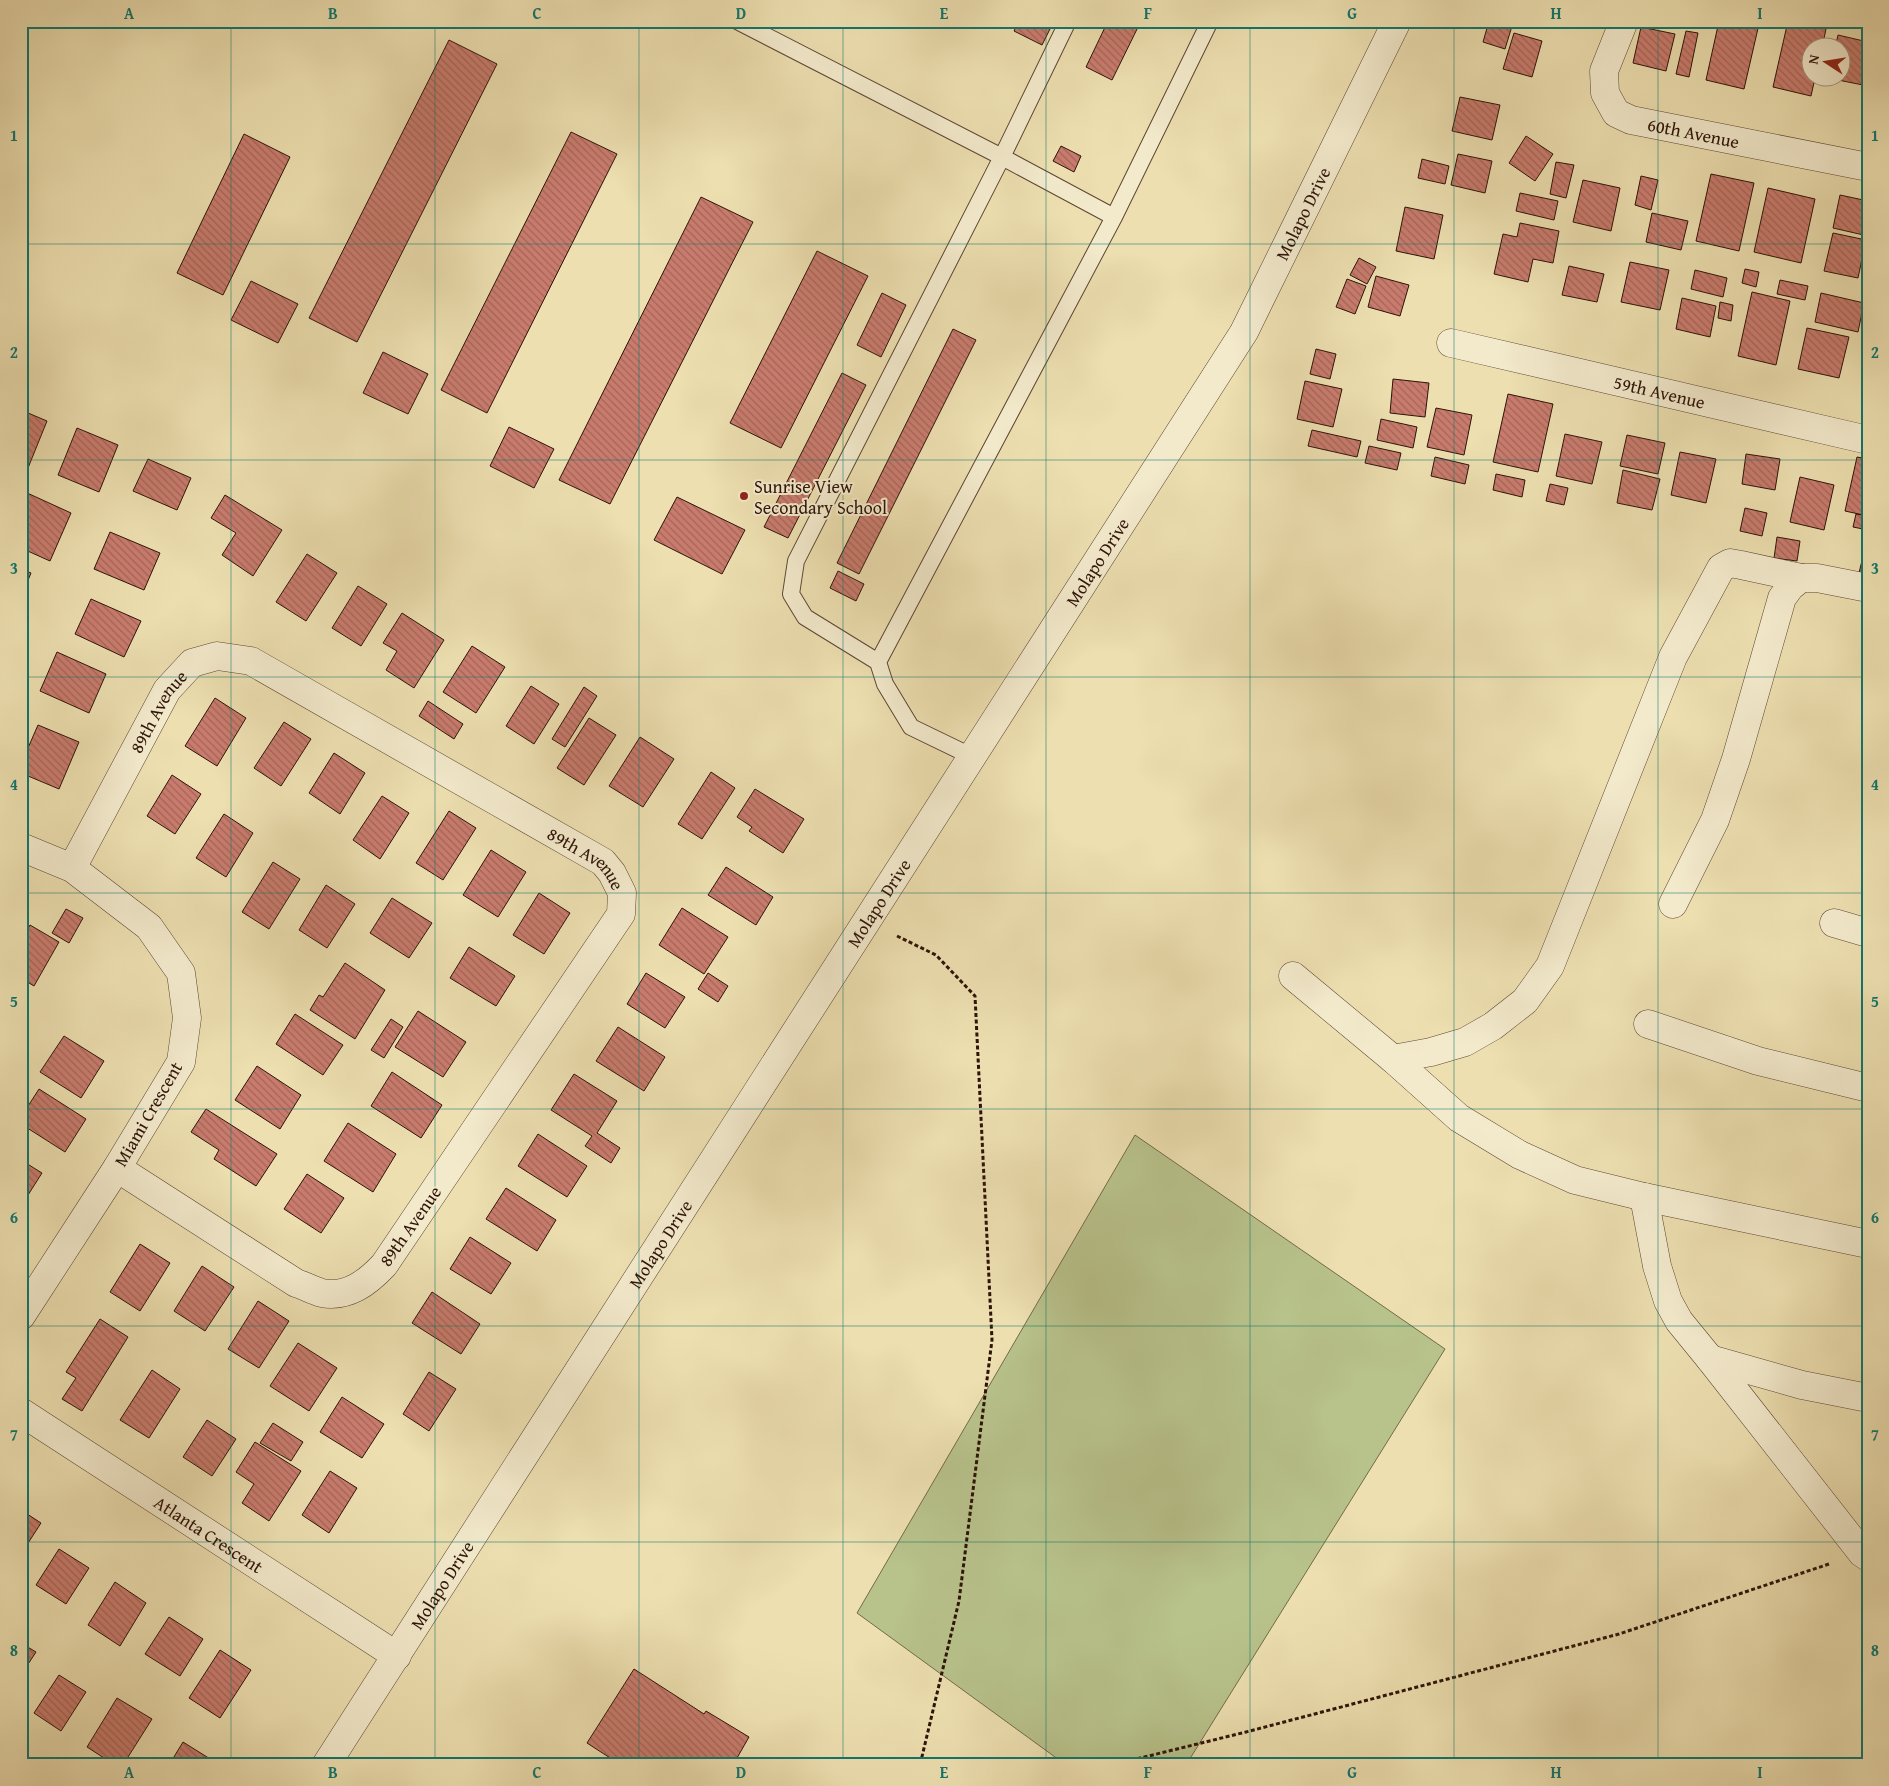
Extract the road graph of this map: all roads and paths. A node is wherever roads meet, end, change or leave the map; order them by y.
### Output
1 (737, 21) edge
2 (1068, 21) edge
3 (1210, 21) edge
4 (1397, 21) edge
5 (1624, 21) edge
6 (1002, 157) junction
7 (1868, 168) edge
8 (1114, 217) junction
9 (1451, 343) dead end
10 (1868, 440) edge
11 (1801, 578) junction
12 (1868, 588) edge
13 (878, 662) junction
14 (971, 756) junction
15 (21, 847) edge
16 (72, 868) junction
17 (1673, 904) dead end
18 (867, 921) junction
19 (1834, 923) dead end
20 (1868, 933) edge
21 (1293, 976) dead end
22 (1648, 1024) dead end
23 (1393, 1059) junction
24 (1868, 1088) edge
25 (117, 1168) junction
26 (1644, 1197) junction
27 (1868, 1244) edge
28 (21, 1316) edge
29 (1710, 1358) junction
30 (1868, 1398) edge
31 (21, 1412) edge
32 (1866, 1554) edge
33 (397, 1656) junction
34 (326, 1765) edge
35 (920, 1765) edge
36 (1112, 1765) edge

1 - 6 lane
2 - 6 lane
3 - 8 lane
4 - 14 street, Molapo Drive
5 - 7 street, 60th Avenue
6 - 8 lane
6 - 13 lane
8 - 13 lane
9 - 10 street, 59th Avenue
11 - 12 street
11 - 17 street
11 - 23 street
13 - 14 lane
14 - 18 street, Molapo Drive
15 - 16 street, Miami Crescent
16 - 25 street, Miami Crescent
16 - 25 street, 89th Avenue
18 - 33 street, Molapo Drive
18 - 35 path
19 - 20 street
21 - 23 street
22 - 24 street
23 - 26 street
25 - 28 street, Miami Crescent
26 - 27 street
26 - 29 street
29 - 30 street
29 - 32 street
31 - 33 street, Atlanta Crescent
32 - 36 path
33 - 34 street, Molapo Drive

